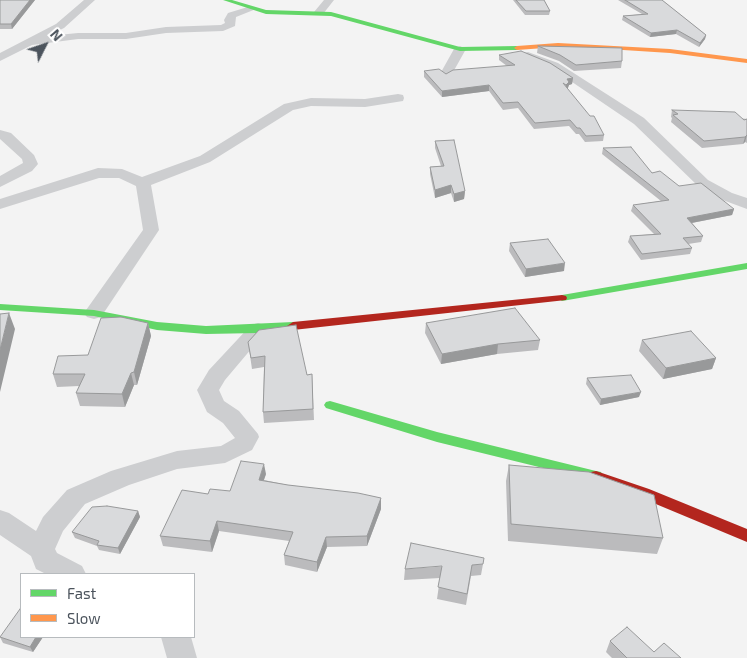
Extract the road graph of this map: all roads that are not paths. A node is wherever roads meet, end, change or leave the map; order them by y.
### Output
1 (90, 0) edge
2 (226, 0) edge
3 (329, 0) edge
4 (251, 9) junction
5 (319, 12) junction
6 (30, 42) junction
7 (514, 48) junction
8 (460, 49) junction
9 (0, 58) edge
10 (747, 61) edge
11 (446, 74) edge
12 (398, 98) dead end
13 (0, 134) edge
14 (0, 182) edge
15 (142, 183) junction
16 (0, 204) edge
17 (747, 204) edge
18 (747, 266) edge
19 (0, 307) edge
20 (94, 313) junction
21 (258, 330) junction
22 (330, 405) dead end
23 (0, 521) edge
24 (747, 536) edge
25 (42, 549) junction
26 (70, 573) edge
27 (176, 638) edge
28 (182, 658) edge

1 - 6 street
2 - 4 street
3 - 5 street
4 - 5 street
4 - 6 street
5 - 8 street
6 - 9 street
7 - 8 street
7 - 10 street
7 - 17 street
8 - 11 street
12 - 15 street
13 - 14 street
15 - 16 street
15 - 20 street
18 - 21 street
19 - 20 street
20 - 21 street
21 - 25 street
22 - 24 street
23 - 25 street
25 - 26 street
27 - 28 street

